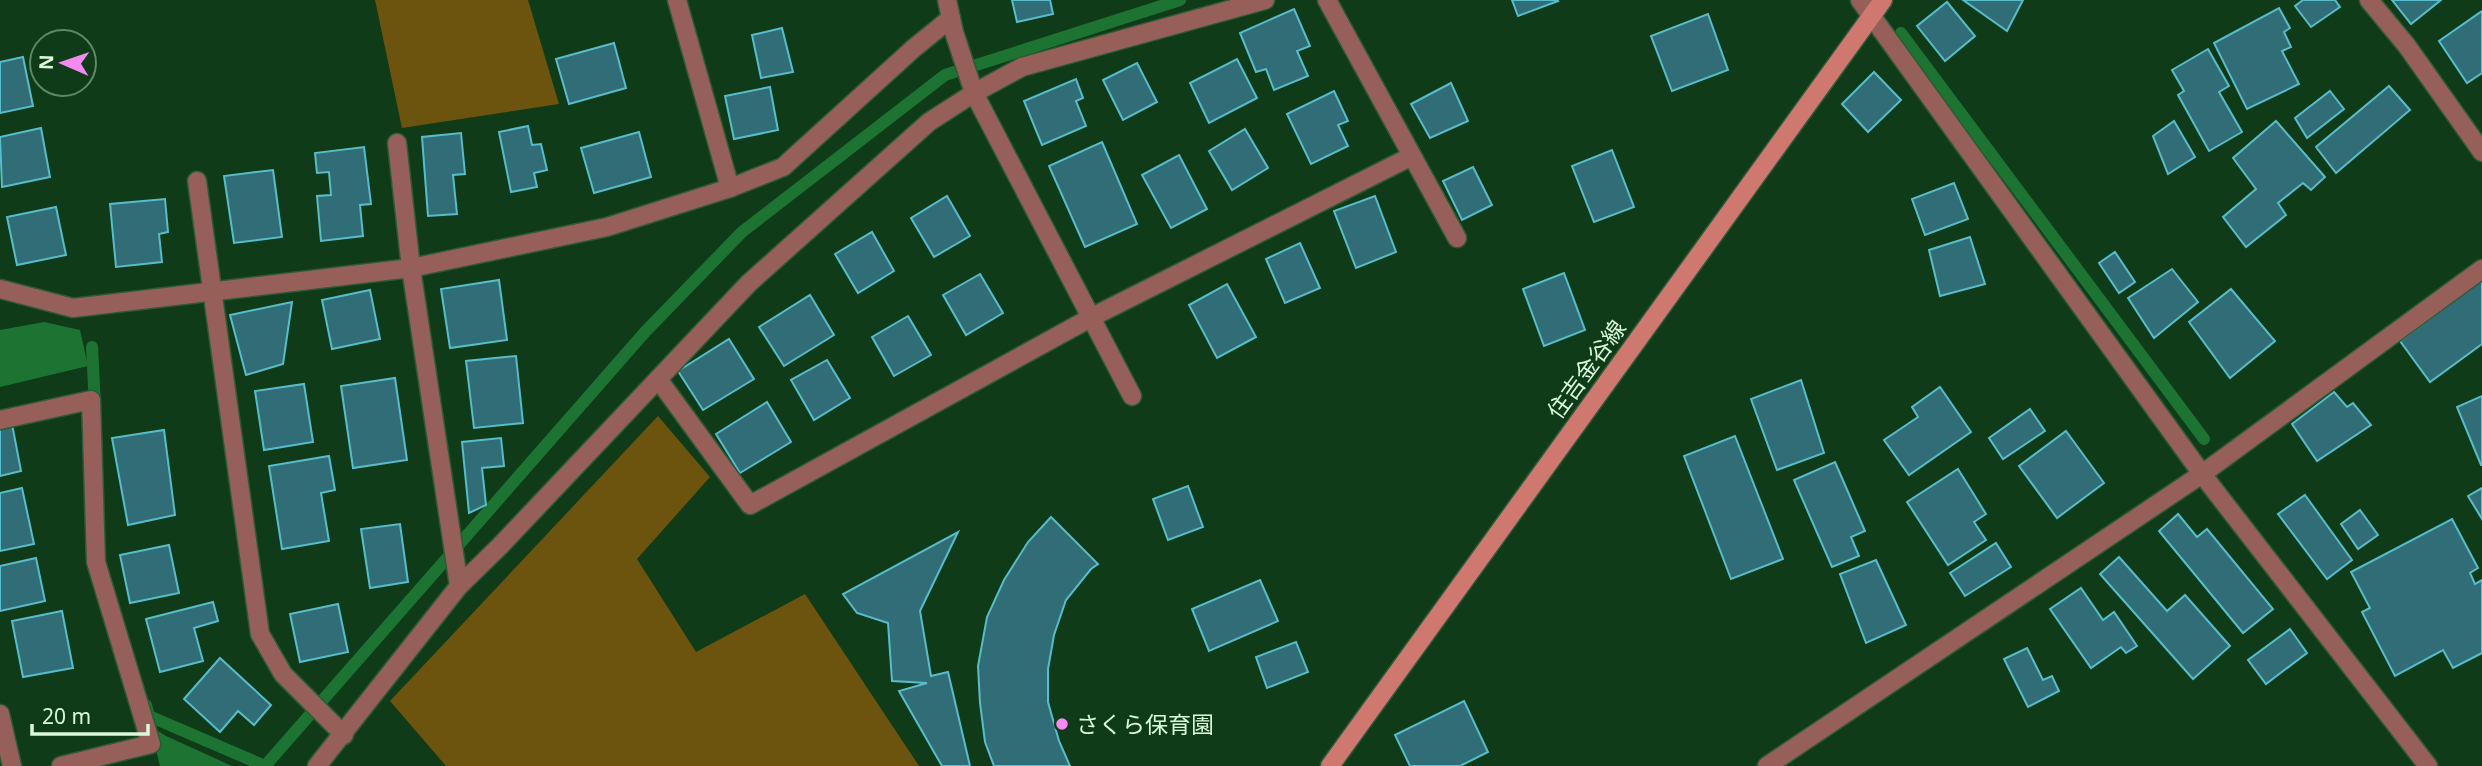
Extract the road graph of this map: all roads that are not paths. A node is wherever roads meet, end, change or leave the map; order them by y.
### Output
1 (677, 0) edge
2 (947, 0) edge
3 (1265, 0) edge
4 (1327, 0) edge
5 (1860, 0) edge
6 (1883, 0) edge
7 (2369, 0) edge
8 (1871, 15) junction
9 (953, 25) junction
10 (972, 86) junction
11 (397, 143) dead end
12 (2482, 152) edge
13 (1412, 156) junction
14 (197, 181) dead end
15 (730, 188) junction
16 (1457, 238) dead end
17 (411, 268) junction
18 (2482, 269) edge
19 (0, 289) edge
20 (214, 293) junction
21 (1092, 317) junction
22 (658, 379) junction
23 (1132, 396) dead end
24 (0, 420) edge
25 (2202, 474) junction
26 (458, 584) junction
27 (0, 714) edge
28 (339, 731) junction
29 (12, 766) edge
30 (61, 766) edge
31 (317, 766) edge
32 (1330, 766) edge
33 (1767, 766) edge
34 (2428, 766) edge

1 - 15 street
2 - 9 street
3 - 10 street
4 - 13 street
5 - 8 street
6 - 8 main road, 住吉金谷線
7 - 12 street
8 - 25 street
8 - 32 main road, 住吉金谷線
9 - 10 street
9 - 15 street
10 - 21 street
10 - 22 street
11 - 17 street
13 - 16 street
13 - 21 street
14 - 20 street
15 - 17 street
17 - 20 street
17 - 26 street
18 - 25 street
19 - 20 street
20 - 28 street
21 - 22 street
21 - 23 street
22 - 26 street
24 - 30 street
25 - 33 street
25 - 34 street
26 - 28 street
27 - 29 street
28 - 31 street

